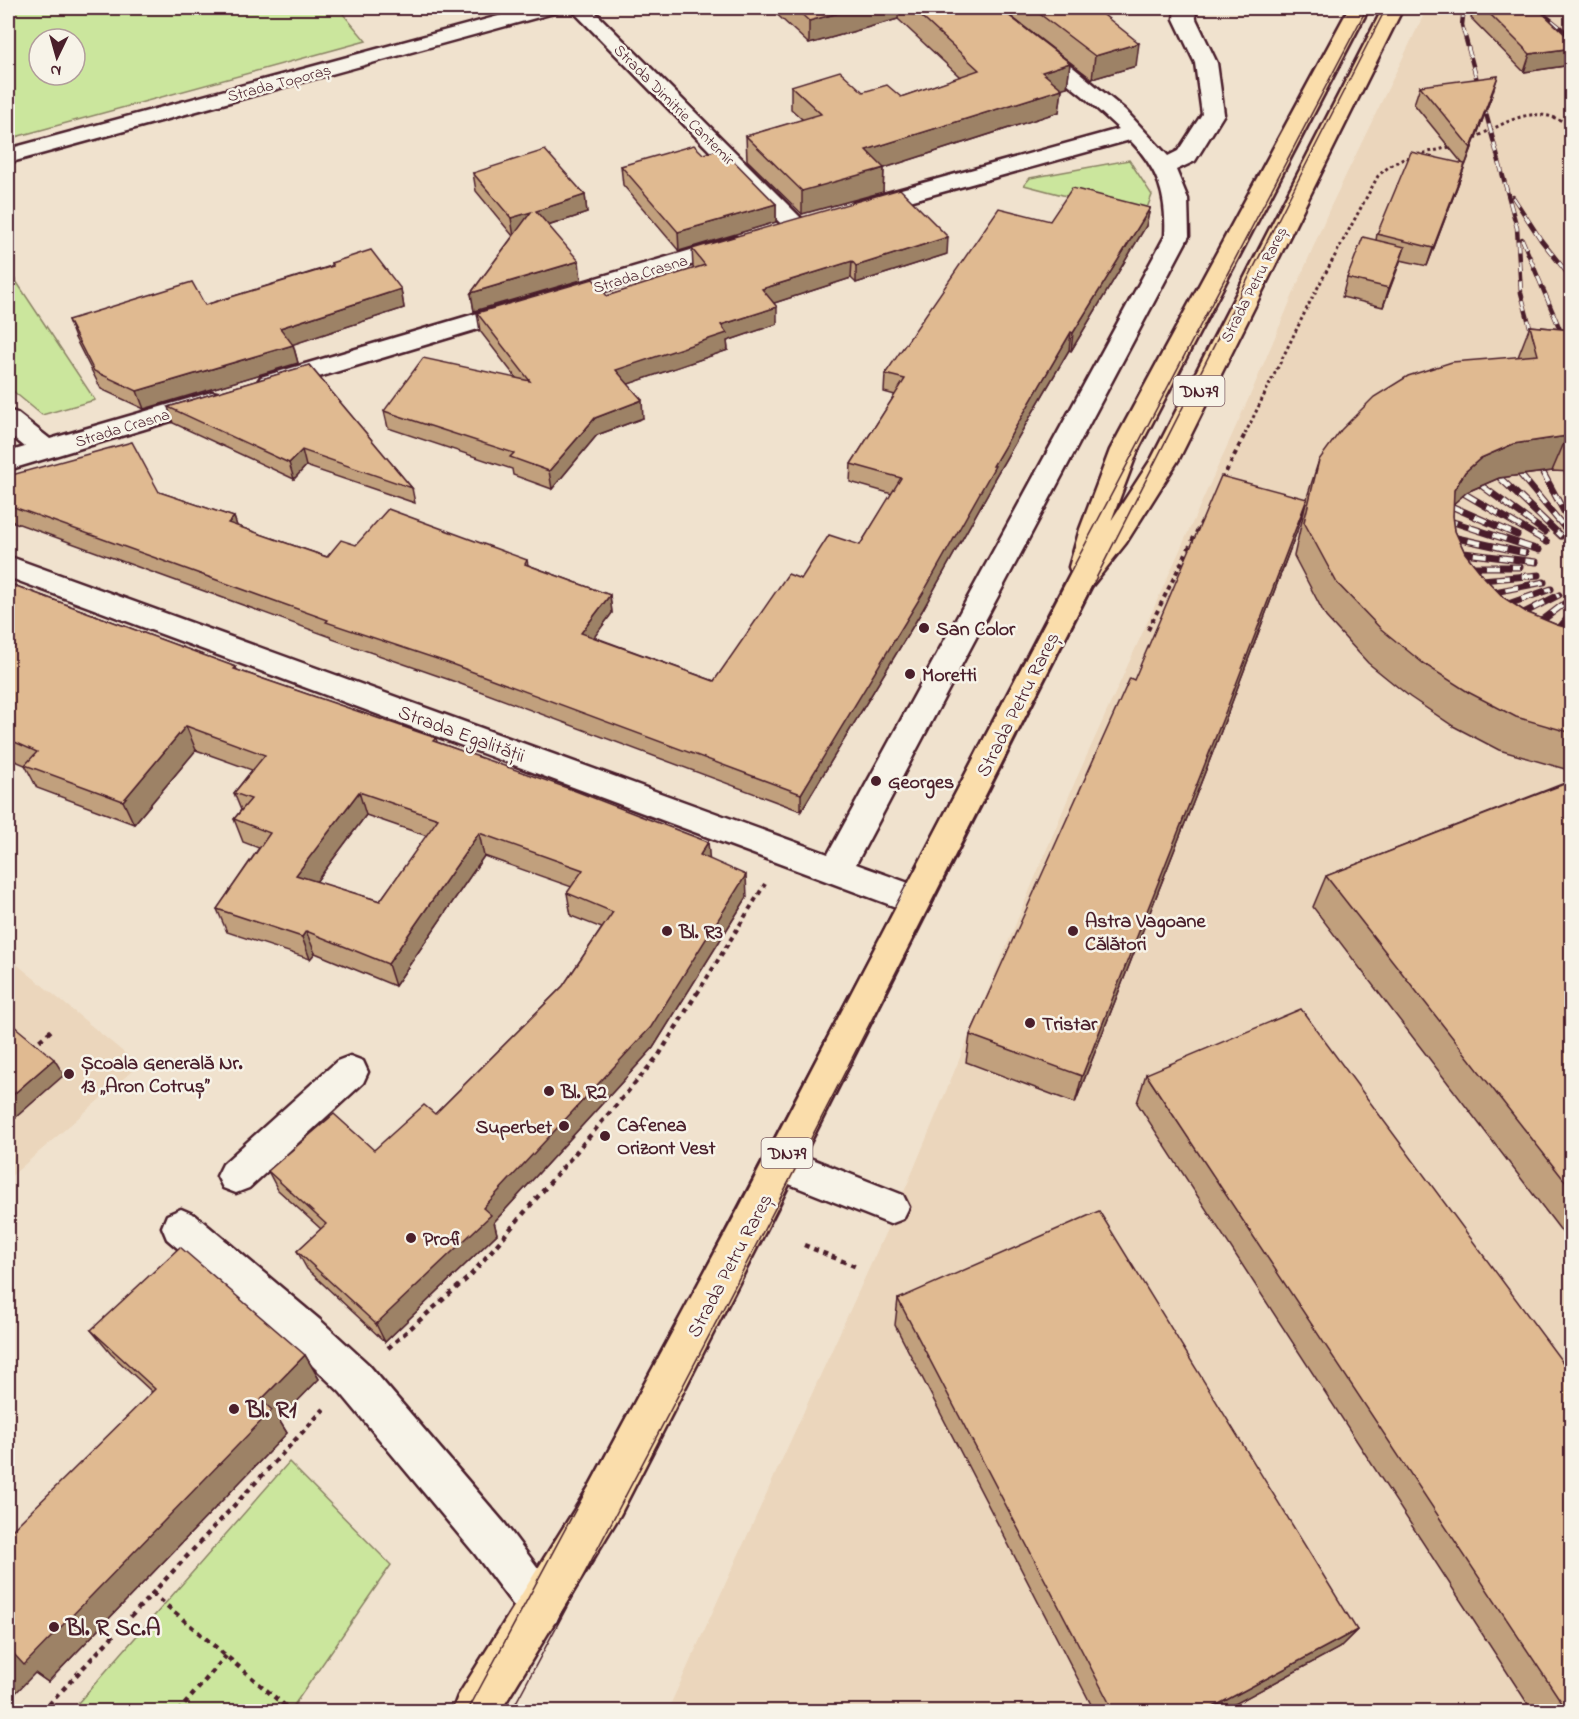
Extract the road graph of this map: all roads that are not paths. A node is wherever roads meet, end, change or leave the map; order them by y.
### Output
1 (550, 8) edge
2 (580, 8) edge
3 (984, 8) edge
4 (1185, 8) edge
5 (1359, 8) edge
6 (1393, 8) edge
7 (1135, 132) junction
8 (8, 156) edge
9 (1164, 167) junction
10 (798, 226) junction
11 (8, 419) edge
12 (46, 450) junction
13 (8, 461) edge
14 (8, 566) edge
15 (1079, 582) junction
16 (836, 870) junction
17 (916, 900) junction
18 (350, 1072) dead end
19 (782, 1164) junction
20 (236, 1176) dead end
21 (890, 1206) dead end
22 (182, 1227) dead end
23 (541, 1607) junction
24 (474, 1712) edge

1 - 8 street, Strada Toporaș
2 - 10 street, Strada Dimitrie Cantemir
3 - 7 street
4 - 9 street
5 - 15 main road, Strada Petru Rareș / DN79
6 - 15 main road, Strada Petru Rareș / DN79
7 - 9 street
7 - 10 street, Strada Crasna
9 - 16 street
10 - 12 street, Strada Crasna
11 - 12 street
12 - 13 street, Strada Crasna
14 - 16 street, Strada Egalității
15 - 17 main road, Strada Petru Rareș / DN79
16 - 17 street, Strada Egalității
17 - 19 main road, Strada Petru Rareș / DN79
18 - 20 street
19 - 21 street
19 - 23 main road, Strada Petru Rareș / DN79
22 - 23 street
23 - 24 main road, Strada Petru Rareș / DN79

